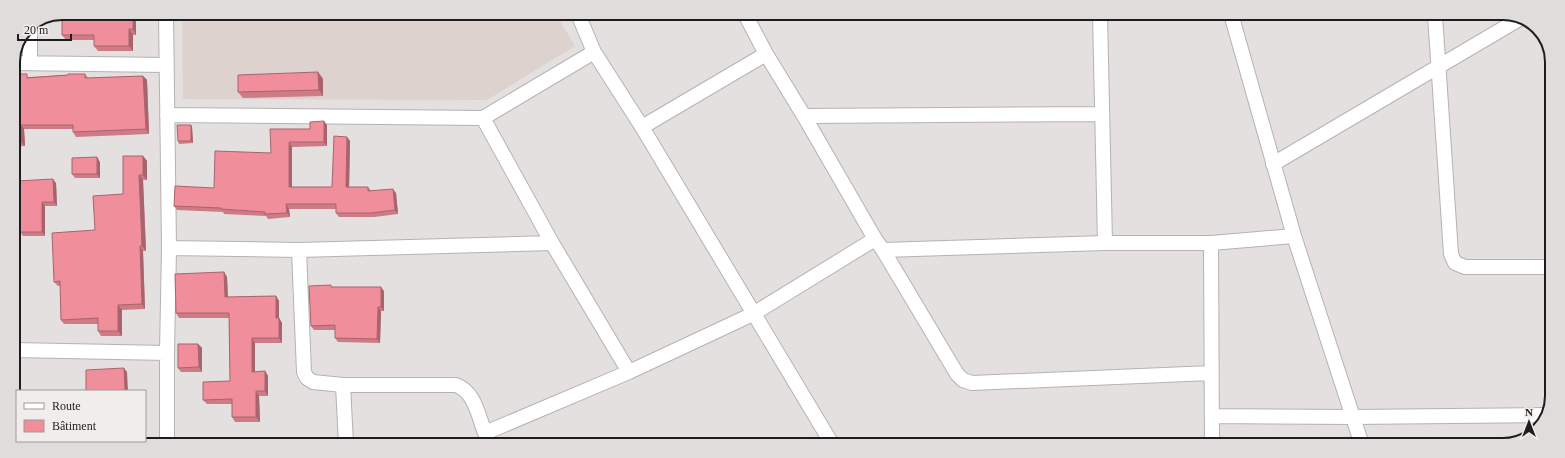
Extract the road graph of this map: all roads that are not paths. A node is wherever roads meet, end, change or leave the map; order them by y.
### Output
1 (166, 20) edge
2 (581, 20) edge
3 (748, 20) edge
4 (1100, 20) edge
5 (1233, 20) edge
6 (1436, 20) edge
7 (1515, 21) edge
8 (30, 35) edge
9 (594, 52) junction
10 (766, 54) junction
11 (20, 63) edge
12 (30, 63) junction
13 (166, 65) junction
14 (1440, 65) junction
15 (1102, 114) junction
16 (167, 115) junction
17 (804, 116) junction
18 (483, 118) junction
19 (642, 127) junction
20 (1273, 164) junction
21 (1294, 236) junction
22 (552, 243) junction
23 (1105, 243) junction
24 (1211, 243) junction
25 (879, 244) junction
26 (169, 248) junction
27 (299, 250) junction
28 (1545, 267) edge
29 (753, 314) junction
30 (20, 350) edge
31 (167, 353) junction
32 (629, 372) junction
33 (1211, 373) junction
34 (343, 386) junction
35 (1541, 415) edge
36 (1212, 416) junction
37 (1353, 417) junction
38 (167, 438) edge
39 (346, 438) edge
40 (484, 438) edge
41 (828, 438) edge
42 (1212, 438) edge
43 (1360, 438) edge

1 - 13 street
2 - 9 street
3 - 10 street
4 - 15 street
5 - 20 street
6 - 14 street
7 - 14 street
8 - 12 street
9 - 18 street
9 - 19 street
10 - 17 street
10 - 19 street
11 - 12 street
12 - 13 street
13 - 16 street
14 - 20 street
14 - 28 street
15 - 17 street
15 - 23 street
16 - 18 street
16 - 26 street
17 - 25 street
18 - 22 street
19 - 29 street
20 - 21 street
21 - 24 street
21 - 37 street
22 - 27 street
22 - 32 street
23 - 24 street
23 - 25 street
24 - 33 street
25 - 29 street
25 - 33 street
26 - 27 street
26 - 31 street
27 - 34 street
29 - 32 street
29 - 41 street
30 - 31 street
31 - 38 street
32 - 40 street
33 - 36 street
34 - 39 street
34 - 40 street
35 - 37 street
36 - 37 street
36 - 42 street
37 - 43 street

